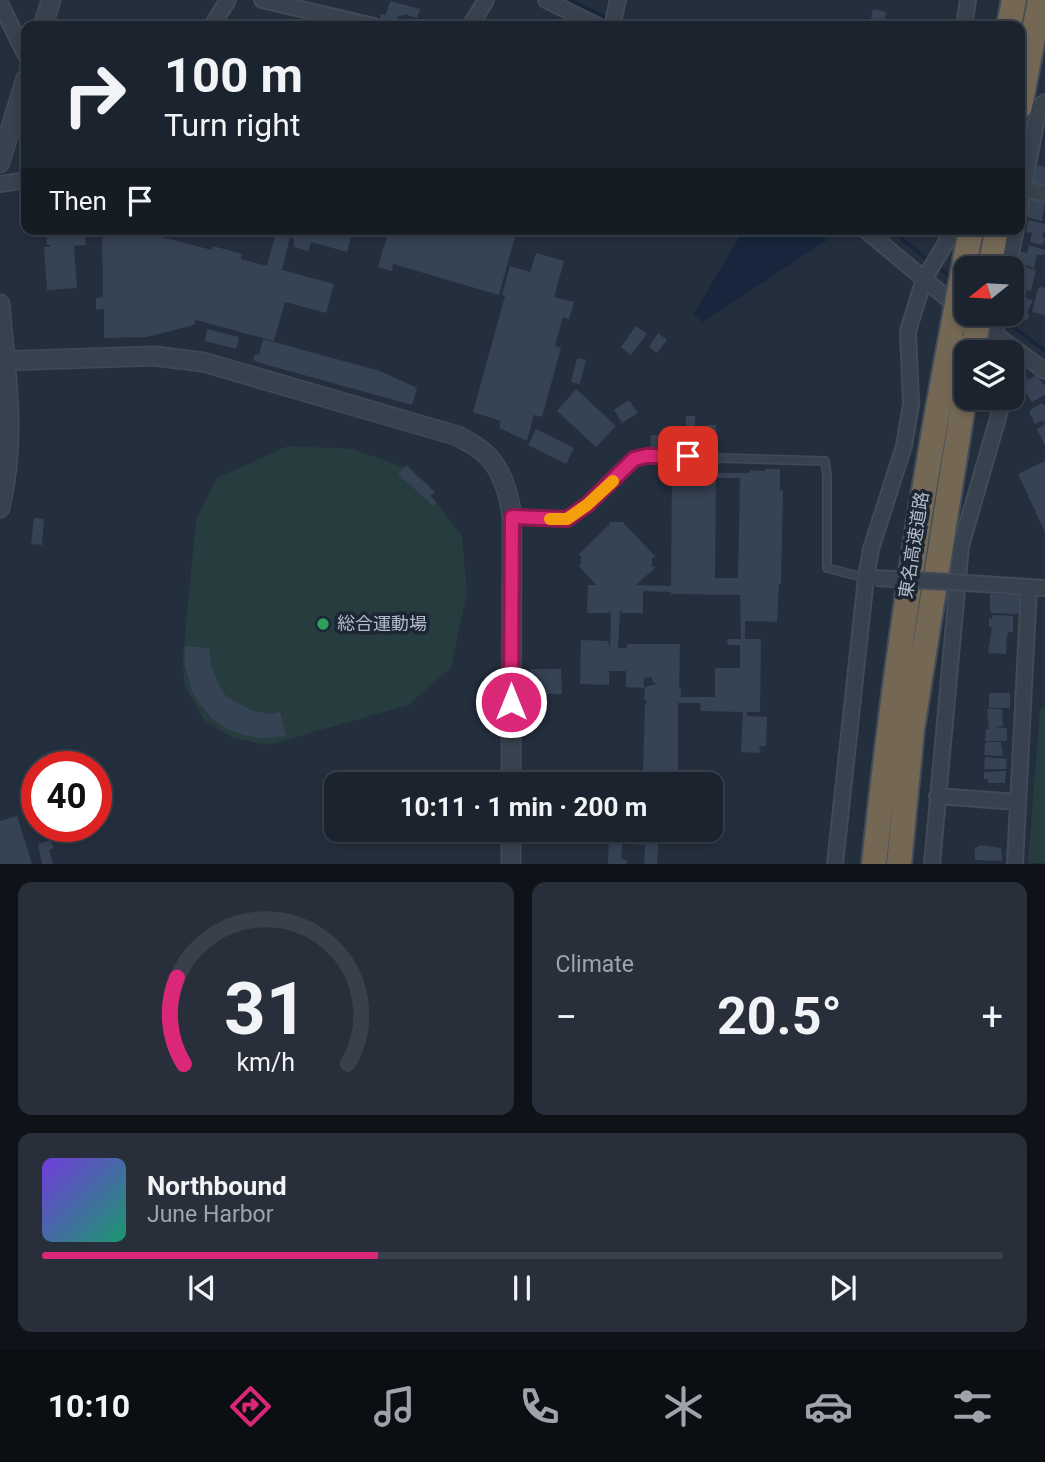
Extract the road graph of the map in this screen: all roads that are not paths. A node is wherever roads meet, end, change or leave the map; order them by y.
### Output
1 (51, 0) edge
2 (228, 0) edge
3 (262, 0) edge
4 (486, 0) edge
5 (546, 0) edge
6 (618, 0) edge
7 (968, 0) edge
8 (1014, 0) edge
9 (1040, 0) edge
10 (0, 2) edge
11 (45, 21) edge
12 (215, 21) edge
13 (352, 21) edge
14 (473, 21) edge
15 (604, 21) edge
16 (610, 21) edge
17 (965, 21) edge
18 (1010, 21) edge
19 (21, 45) edge
20 (1025, 78) edge
21 (21, 94) edge
22 (1045, 102) edge
23 (0, 163) edge
24 (1025, 174) edge
25 (21, 181) edge
26 (0, 184) edge
27 (1025, 189) edge
28 (1045, 194) edge
29 (874, 235) edge
30 (950, 235) edge
31 (970, 235) edge
32 (995, 235) edge
33 (1015, 235) edge
34 (968, 256) edge
35 (991, 256) edge
36 (1010, 256) edge
37 (930, 269) junction
38 (0, 304) edge
39 (954, 309) edge
40 (960, 326) edge
41 (986, 329) edge
42 (1002, 340) edge
43 (1024, 355) edge
44 (3, 361) edge
45 (1045, 371) edge
46 (962, 410) edge
47 (1000, 410) edge
48 (0, 508) edge
49 (512, 517) junction
50 (871, 578) junction
51 (1045, 579) edge
52 (1029, 587) junction
53 (1045, 588) edge
54 (511, 772) edge
55 (937, 796) junction
56 (1018, 802) junction
57 (511, 842) edge
58 (511, 863) edge
59 (835, 863) edge
60 (874, 863) edge
61 (899, 863) edge
62 (932, 863) edge
63 (1015, 863) edge

1 - 11 street
2 - 12 street
3 - 13 street
4 - 14 street
5 - 15 street
6 - 16 street
7 - 17 street
8 - 18 highway
9 - 20 highway
10 - 19 street
21 - 23 street
22 - 24 street
25 - 26 street
27 - 28 street
29 - 37 street
30 - 37 street
31 - 34 highway, 東名高速道路, bridge
32 - 35 highway
33 - 36 street
37 - 39 street
37 - 50 street
38 - 44 street
40 - 60 highway, 東名高速道路
41 - 42 street
43 - 45 street
44 - 48 street
44 - 49 street
46 - 61 highway, 東名高速道路
47 - 55 street
49 - 50 lane
49 - 54 street
50 - 52 street, bridge
50 - 59 street
51 - 52 street
52 - 53 street
52 - 56 street
55 - 56 street
55 - 62 street
56 - 63 street
57 - 58 street

